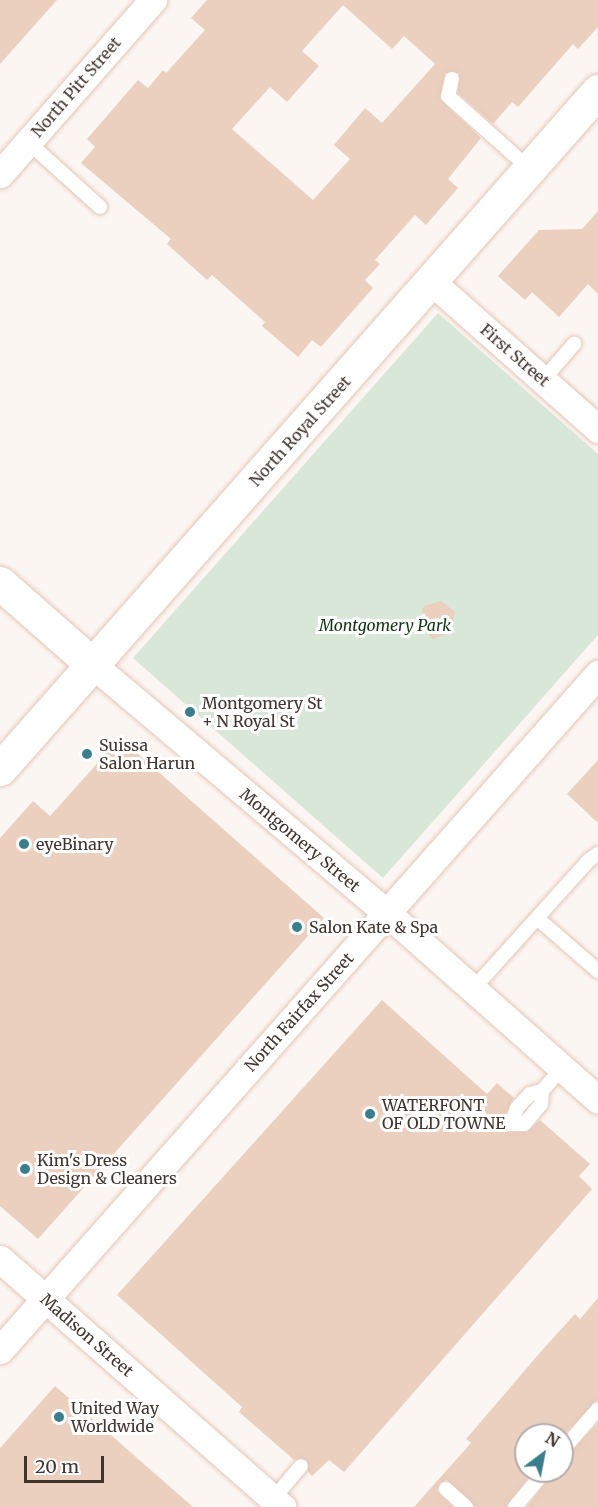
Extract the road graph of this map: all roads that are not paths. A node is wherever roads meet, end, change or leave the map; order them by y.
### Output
1 (139, 5) edge
2 (452, 79) dead end
3 (598, 91) edge
4 (28, 142) junction
5 (530, 169) junction
6 (0, 174) edge
7 (100, 207) dead end
8 (432, 282) junction
9 (574, 344) dead end
10 (543, 380) junction
11 (598, 429) edge
12 (0, 583) edge
13 (92, 664) junction
14 (595, 682) edge
15 (0, 769) edge
16 (598, 854) edge
17 (387, 913) junction
18 (537, 918) junction
19 (598, 971) edge
20 (473, 989) junction
21 (562, 1068) junction
22 (598, 1100) edge
23 (507, 1129) dead end
24 (0, 1259) edge
25 (46, 1299) junction
26 (0, 1350) edge
27 (598, 1409) edge
28 (574, 1437) edge
29 (301, 1466) dead end
30 (535, 1483) edge
31 (446, 1490) dead end
32 (278, 1503) edge
33 (466, 1507) edge
34 (515, 1507) edge

1 - 4 street, North Pitt Street
2 - 5 lane
3 - 5 street, North Royal Street
4 - 6 street, North Pitt Street
4 - 7 lane
5 - 8 street, North Royal Street
8 - 10 street, First Street
8 - 13 street, North Royal Street
9 - 10 lane
10 - 11 street, First Street
12 - 13 street, Montgomery Street
13 - 15 street, North Royal Street
13 - 17 street, Montgomery Street
14 - 17 street, North Fairfax Street
16 - 18 lane
17 - 20 street, Montgomery Street
17 - 25 street, North Fairfax Street
18 - 19 lane
18 - 20 lane
20 - 21 street, Montgomery Street
21 - 22 street, Montgomery Street
21 - 23 lane
24 - 25 street, Madison Street
25 - 26 street, North Fairfax Street
25 - 32 street, Madison Street
27 - 28 lane
29 - 32 lane
30 - 34 lane
31 - 33 lane

